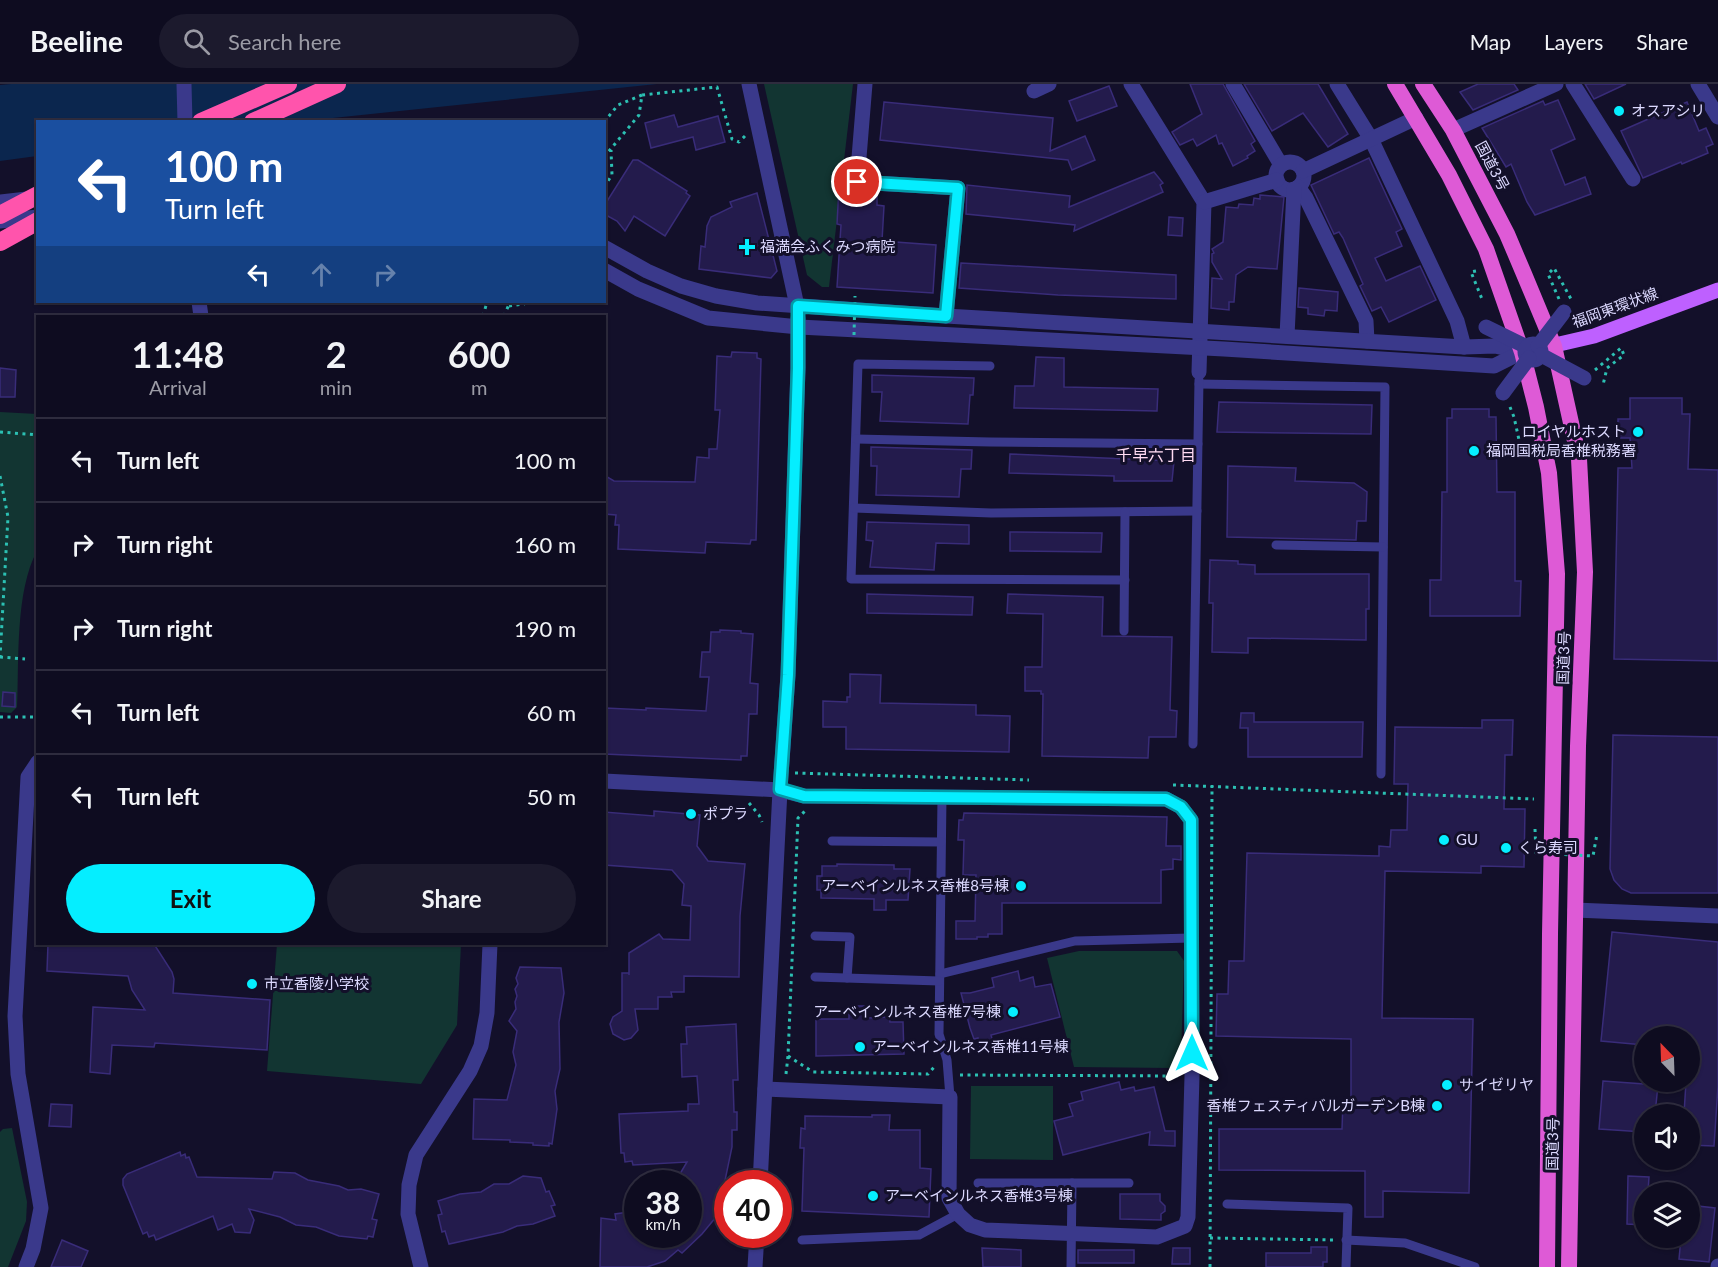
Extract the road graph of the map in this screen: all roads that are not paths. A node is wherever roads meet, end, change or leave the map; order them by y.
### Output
1 (184, 84) edge
2 (288, 84) edge
3 (337, 84) edge
4 (748, 84) edge
5 (865, 84) edge
6 (1049, 84) edge
7 (1131, 84) edge
8 (1233, 84) edge
9 (1337, 84) edge
10 (1395, 84) edge
11 (1423, 84) edge
12 (1556, 84) edge
13 (1573, 84) edge
14 (1698, 84) edge
15 (1034, 91) dead end
16 (1718, 117) edge
17 (1416, 118) junction
18 (185, 120) edge
19 (206, 120) edge
20 (257, 120) edge
21 (1453, 130) junction
22 (1371, 139) junction
23 (1303, 171) junction
24 (1279, 172) junction
25 (1633, 179) dead end
26 (1296, 188) junction
27 (36, 196) edge
28 (36, 197) edge
29 (0, 202) edge
30 (1204, 202) junction
31 (0, 215) edge
32 (36, 219) edge
33 (0, 220) edge
34 (36, 220) edge
35 (0, 242) edge
36 (606, 248) edge
37 (606, 271) edge
38 (1718, 290) edge
39 (798, 306) junction
40 (1568, 306) road end
41 (946, 316) junction
42 (799, 327) junction
43 (1486, 327) dead end
44 (1200, 331) junction
45 (1287, 336) junction
46 (1367, 341) junction
47 (1200, 347) junction
48 (1464, 347) junction
49 (1535, 351) junction
50 (990, 366) dead end
51 (1199, 378) junction
52 (1584, 378) road end
53 (1503, 393) road end
54 (856, 439) junction
55 (1198, 444) junction
56 (854, 508) junction
57 (1197, 511) junction
58 (1125, 512) junction
59 (1276, 545) dead end
60 (1383, 547) junction
61 (1125, 580) junction
62 (1124, 631) dead end
63 (1193, 744) dead end
64 (36, 765) edge
65 (1381, 774) dead end
66 (606, 781) edge
67 (780, 789) junction
68 (942, 797) junction
69 (832, 841) dead end
70 (941, 842) junction
71 (1575, 910) junction
72 (1718, 916) edge
73 (815, 936) dead end
74 (1191, 938) junction
75 (490, 945) edge
76 (815, 977) dead end
77 (940, 977) junction
78 (847, 978) junction
79 (765, 1089) junction
80 (950, 1097) junction
81 (761, 1170) edge
82 (978, 1183) dead end
83 (1072, 1183) junction
84 (1130, 1183) dead end
85 (1227, 1204) dead end
86 (958, 1214) junction
87 (1071, 1233) junction
88 (802, 1240) dead end
89 (1346, 1240) junction
90 (756, 1248) edge
91 (26, 1267) edge
92 (421, 1267) edge
93 (755, 1267) edge
94 (1071, 1267) edge
95 (1346, 1267) edge
96 (1475, 1267) edge
97 (1547, 1267) edge
98 (1569, 1267) edge

1 - 18 street
2 - 19 highway
3 - 20 highway
4 - 39 street
5 - 41 street
6 - 15 street
7 - 30 street
8 - 24 street
9 - 22 street
10 - 17 highway, 国道3号
11 - 21 highway, 国道3号
12 - 21 street
13 - 25 street
14 - 16 street
17 - 22 street
17 - 49 highway, 国道3号
21 - 49 highway, 国道3号
22 - 23 street
22 - 48 street
23 - 24 street
23 - 26 street
24 - 26 street
24 - 30 street
26 - 45 street
26 - 46 street
27 - 29 street
28 - 31 highway, bridge
30 - 44 street
32 - 33 street
34 - 35 highway
36 - 39 street
37 - 42 street
38 - 49 main road, 福岡東環状線
39 - 41 street
39 - 42 street
40 - 49 street, bridge
41 - 44 street
42 - 47 street
42 - 67 street
43 - 49 street, bridge
44 - 45 street
44 - 47 street
45 - 46 street
46 - 48 street
47 - 49 street
47 - 51 street
48 - 49 street
49 - 52 street, bridge
49 - 53 street, bridge
49 - 71 highway, 国道3号
49 - 97 highway, 国道3号
50 - 54 lane
51 - 55 lane
51 - 60 lane
54 - 55 lane
54 - 56 lane
55 - 57 lane
56 - 58 lane
56 - 61 lane
57 - 58 lane
57 - 63 lane
58 - 61 lane
59 - 60 lane
60 - 65 lane
61 - 62 lane
64 - 91 street
66 - 67 street
67 - 68 street
67 - 79 street
68 - 70 lane
68 - 74 street
69 - 70 lane
70 - 77 lane
71 - 72 street
71 - 98 highway, 国道3号
73 - 78 lane
74 - 77 lane
74 - 87 street
75 - 92 street
76 - 78 lane
77 - 78 lane
77 - 80 lane
79 - 80 street
79 - 81 street
80 - 86 street
82 - 83 lane
83 - 84 lane
83 - 87 lane
85 - 89 lane
86 - 87 street
86 - 88 lane
87 - 94 lane
89 - 95 lane
89 - 96 lane
90 - 93 street

